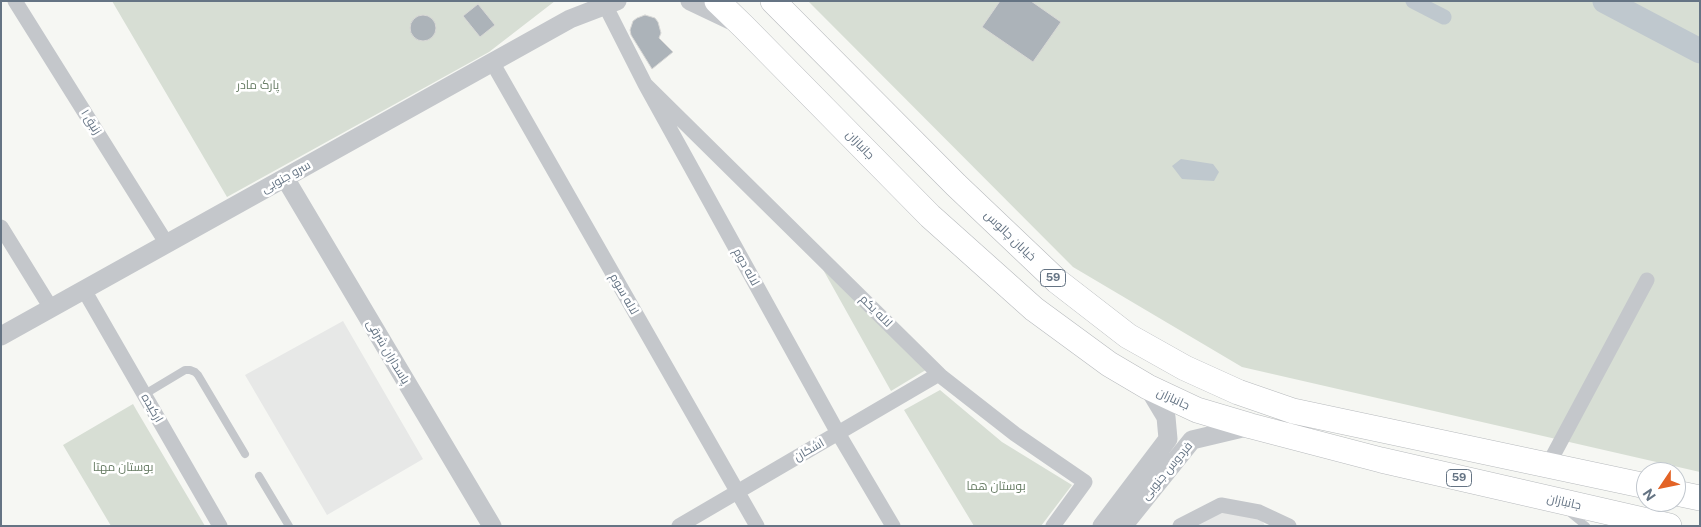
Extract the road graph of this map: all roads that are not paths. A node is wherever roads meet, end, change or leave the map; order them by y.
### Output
1 (15, 1) edge
2 (582, 1) edge
3 (690, 1) edge
4 (717, 1) edge
5 (773, 1) edge
6 (611, 3) edge
7 (570, 19) junction
8 (744, 27) junction
9 (492, 62) junction
10 (645, 84) junction
11 (285, 178) junction
12 (956, 184) junction
13 (930, 216) junction
14 (1, 227) edge
15 (167, 244) junction
16 (1647, 280) dead end
17 (84, 290) junction
18 (51, 308) junction
19 (1, 336) edge
20 (939, 374) junction
21 (1148, 387) junction
22 (144, 394) junction
23 (1251, 426) junction
24 (838, 433) junction
25 (245, 454) dead end
26 (1548, 465) junction
27 (259, 476) dead end
28 (1636, 484) edge
29 (737, 492) junction
30 (1686, 495) edge
31 (1700, 498) edge
32 (1549, 499) junction
33 (220, 526) edge
34 (289, 526) edge
35 (492, 526) edge
36 (679, 526) edge
37 (757, 526) edge
38 (893, 526) edge
39 (1053, 526) edge
40 (1102, 526) edge
41 (1123, 526) edge
42 (1180, 526) edge
43 (1289, 526) edge
44 (1586, 526) edge
45 (1669, 526) edge

1 - 15 street, زنبق ۱
2 - 7 street
3 - 8 street
4 - 8 highway, 59
5 - 12 highway, خیابان چالوس / 59
6 - 7 street, سرو جنوبی
6 - 10 street, لاله دوم
7 - 9 street, سرو جنوبی
8 - 13 highway, جانبازان / 59
9 - 11 street, سرو جنوبی
9 - 29 street, لاله سوم
10 - 20 street, لاله یکم
10 - 24 street, لاله دوم
11 - 15 street, سرو جنوبی
11 - 35 street, پاسداران شرقی
12 - 13 highway
12 - 26 highway, خیابان چالوس / 59
13 - 21 highway, جانبازان / 59
14 - 18 street
15 - 17 street, سرو جنوبی
16 - 26 street
17 - 18 street, سرو جنوبی
17 - 22 street, ارکیده
18 - 19 street, سرو جنوبی
20 - 24 street, اشکان
20 - 39 street, لاله یکم
21 - 23 highway, جانبازان / 59
21 - 40 street, فردوس جنوبی
22 - 25 lane
22 - 33 street, ارکیده
23 - 32 highway, جانبازان / 59
23 - 41 street, فردوس جنوبی
24 - 29 street, اشکان
24 - 38 street, لاله دوم
26 - 28 highway, 59
27 - 34 lane
29 - 36 street, اشکان
29 - 37 street, لاله سوم
30 - 31 highway
32 - 44 lane
32 - 45 highway, جانبازان / 59
42 - 43 street

